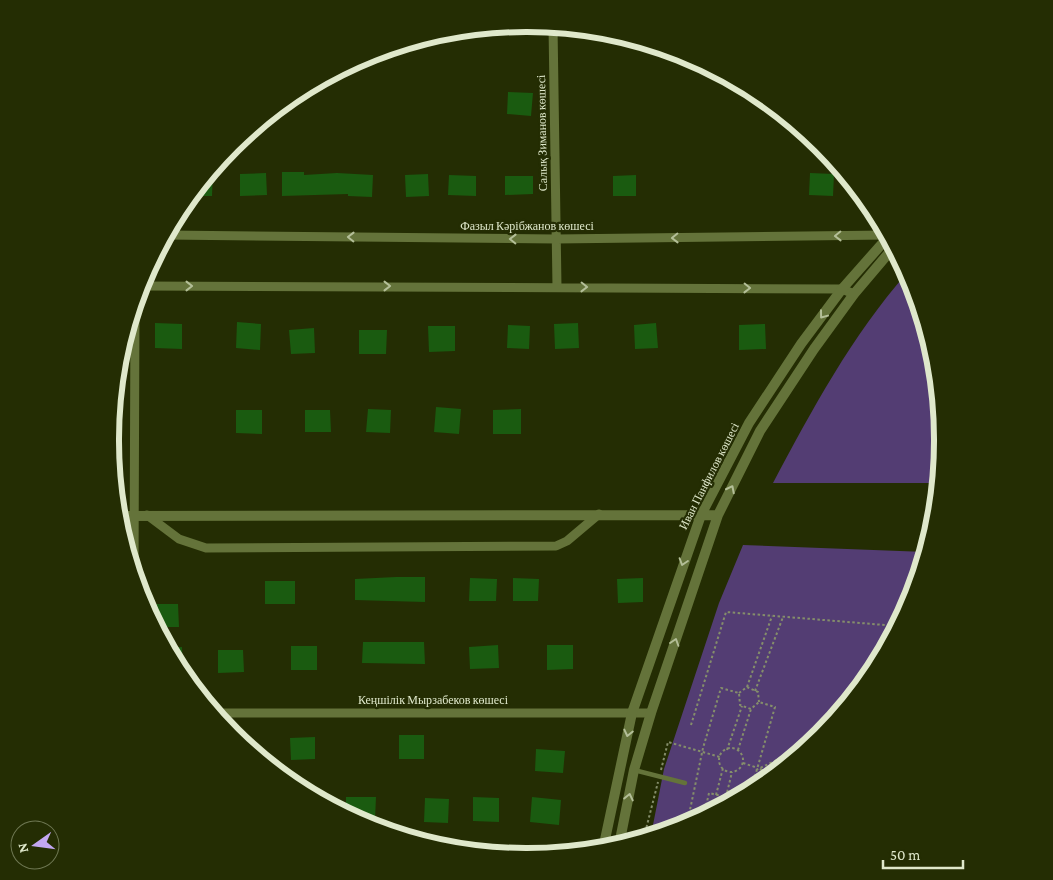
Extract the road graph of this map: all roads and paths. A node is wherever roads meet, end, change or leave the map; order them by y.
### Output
1 (554, 33) edge
2 (175, 235) edge
3 (879, 236) edge
4 (556, 239) junction
5 (882, 242) edge
6 (888, 253) edge
7 (149, 286) edge
8 (557, 286) junction
9 (842, 289) junction
10 (854, 294) junction
11 (135, 328) edge
12 (599, 514) junction
13 (135, 515) junction
14 (147, 515) junction
15 (701, 515) junction
16 (718, 515) junction
17 (126, 516) edge
18 (134, 550) edge
19 (772, 616) junction
20 (783, 617) junction
21 (889, 625) edge
22 (747, 687) junction
23 (755, 691) junction
24 (740, 693) junction
25 (759, 702) junction
26 (742, 706) junction
27 (751, 709) junction
28 (224, 713) edge
29 (632, 713) junction
30 (651, 713) junction
31 (691, 725) dead end
32 (727, 750) junction
33 (738, 750) junction
34 (703, 752) junction
35 (720, 757) junction
36 (782, 757) edge
37 (743, 763) junction
38 (723, 768) junction
39 (757, 769) junction
40 (634, 770) junction
41 (732, 772) junction
42 (763, 772) edge
43 (659, 776) junction
44 (754, 778) edge
45 (686, 783) dead end
46 (716, 794) junction
47 (727, 795) edge
48 (722, 796) edge
49 (706, 806) edge
50 (690, 813) edge
51 (646, 830) edge
52 (621, 837) edge
53 (605, 840) edge

1 - 4 street, Салық Зиманов көшесі
4 -> 2 street, Фазыл Кәрібжанов көшесі
3 -> 4 street, Фазыл Кәрібжанов көшесі
4 - 8 street, Салық Зиманов көшесі
5 - 9 street, Иван Панфилов көшесі
6 - 10 street, Иван Панфилов көшесі
7 -> 8 street
8 -> 9 street
9 - 10 street
9 -> 15 street, Иван Панфилов көшесі
16 -> 10 street, Иван Панфилов көшесі
11 - 13 street
12 - 14 street
12 - 14 street
12 - 15 street
13 - 14 street
13 - 17 street
13 - 18 street
15 - 16 street
15 -> 29 street, Иван Панфилов көшесі
30 -> 16 street, Иван Панфилов көшесі
19 - 20 path
19 - 22 path
19 - 31 path
20 - 21 path
20 - 23 path
22 - 23 path
22 - 24 path
23 - 25 path
24 - 26 path
24 - 34 path
25 - 27 path
25 - 39 path
26 - 27 path
26 - 32 path
27 - 33 path
28 - 29 street, Кеңшілік Мырзабеков көшесі
29 - 30 street, Кеңшілік Мырзабеков көшесі
29 -> 53 street, Иван Панфилов көшесі
30 - 40 street, Иван Панфилов көшесі
32 - 33 path
32 - 35 path
33 - 37 path
34 - 35 path
34 - 43 path
34 - 50 path
35 - 38 path
36 - 39 path
37 - 39 path
37 - 41 path
38 - 41 path
38 - 46 path
39 - 42 path
39 - 44 path
40 - 43 lane
52 -> 40 street, Иван Панфилов көшесі
41 - 47 path
43 - 45 lane
43 - 51 path
46 - 48 path
46 - 49 path

